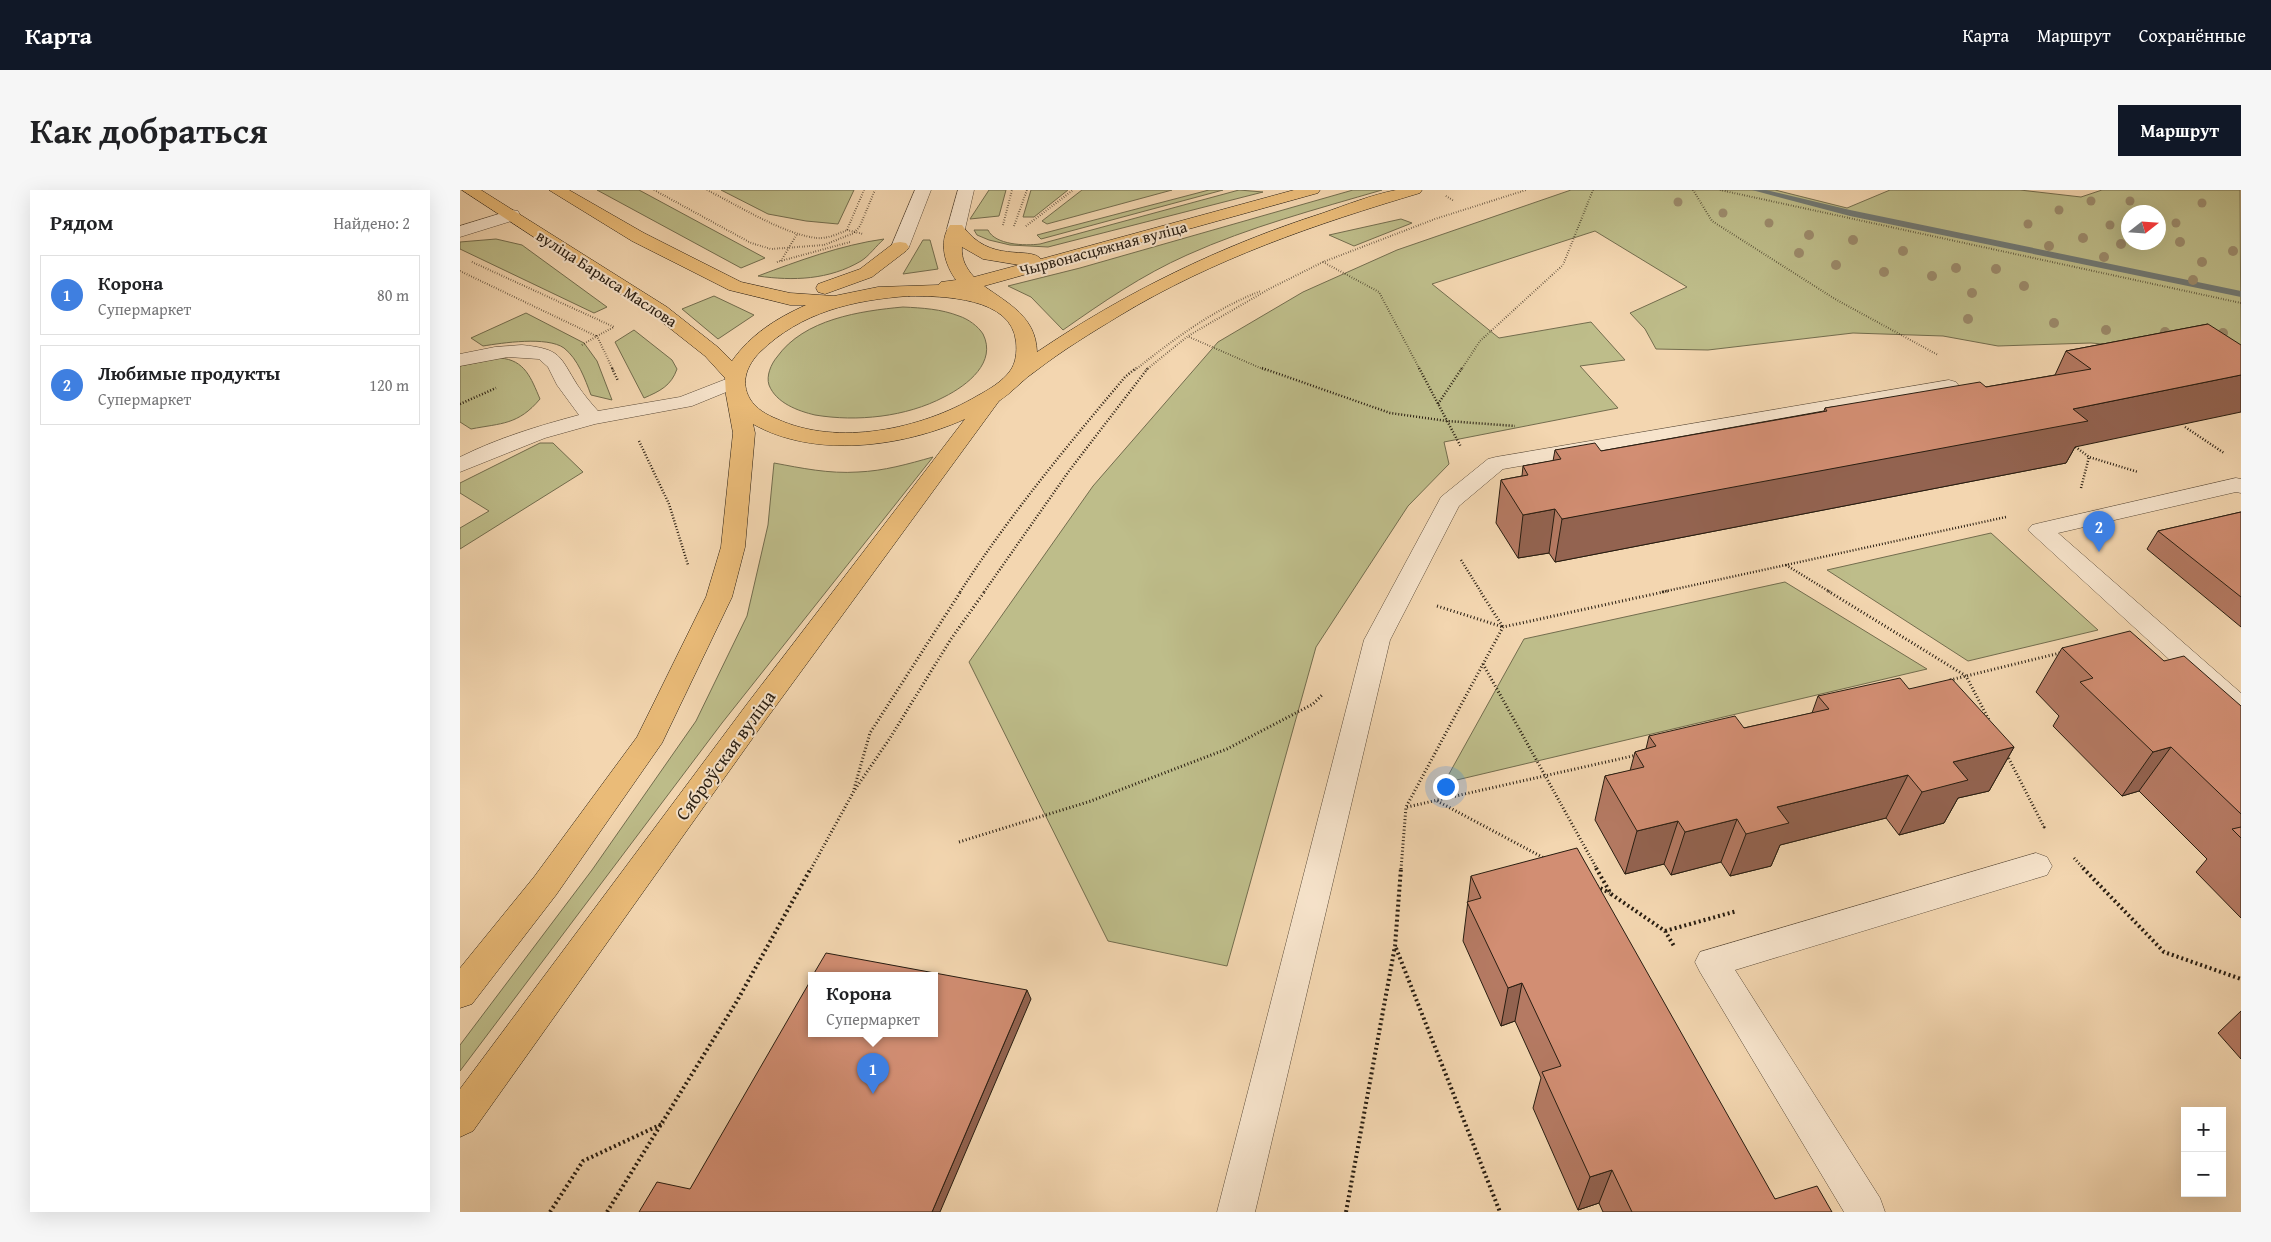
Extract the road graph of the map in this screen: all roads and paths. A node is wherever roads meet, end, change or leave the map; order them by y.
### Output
1 (470, 190) edge
2 (557, 190) edge
3 (654, 190) edge
4 (708, 190) edge
5 (864, 190) edge
6 (875, 190) edge
7 (922, 190) edge
8 (966, 190) edge
9 (1012, 190) edge
10 (1027, 190) edge
11 (1073, 190) edge
12 (1312, 190) edge
13 (1414, 190) edge
14 (1520, 190) edge
15 (1526, 190) edge
16 (1592, 190) edge
17 (1692, 190) edge
18 (1720, 190) edge
19 (1514, 194) junction
20 (512, 215) junction
21 (1003, 225) dead end
22 (956, 229) junction
23 (846, 230) junction
24 (460, 232) edge
25 (854, 233) junction
26 (797, 234) junction
27 (870, 235) dead end
28 (834, 247) dead end
29 (900, 247) junction
30 (787, 250) junction
31 (1062, 259) junction
32 (469, 260) dead end
33 (1323, 262) junction
34 (460, 271) edge
35 (970, 284) junction
36 (1269, 289) junction
37 (891, 291) junction
38 (1379, 292) dead end
39 (775, 296) junction
40 (858, 296) junction
41 (2241, 303) edge
42 (1009, 312) junction
43 (597, 336) junction
44 (1188, 336) junction
45 (1938, 355) dead end
46 (460, 360) edge
47 (1020, 371) junction
48 (735, 384) junction
49 (1949, 386) edge
50 (995, 394) junction
51 (1438, 404) dead end
52 (632, 413) junction
53 (593, 418) junction
54 (1522, 426) dead end
55 (2185, 427) edge
56 (1460, 447) dead end
57 (2225, 454) dead end
58 (2089, 457) edge
59 (460, 465) edge
60 (1480, 476) junction
61 (2241, 486) edge
62 (2079, 493) dead end
63 (2011, 516) dead end
64 (1460, 558) dead end
65 (1786, 565) junction
66 (689, 569) dead end
67 (1400, 594) junction
68 (1503, 628) junction
69 (2067, 651) edge
70 (1483, 664) junction
71 (1966, 676) junction
72 (1946, 680) edge
73 (1325, 691) dead end
74 (2241, 709) edge
75 (1994, 729) edge
76 (2003, 747) edge
77 (1640, 754) edge
78 (1544, 777) junction
79 (854, 791) junction
80 (1436, 801) junction
81 (1406, 807) junction
82 (2044, 826) junction
83 (2035, 829) dead end
84 (2050, 832) dead end
85 (959, 842) dead end
86 (2072, 856) dead end
87 (1550, 862) edge
88 (2036, 866) dead end
89 (1594, 885) edge
90 (1611, 894) junction
91 (1741, 910) dead end
92 (1665, 931) junction
93 (1395, 946) junction
94 (1676, 948) dead end
95 (2241, 979) edge
96 (460, 993) edge
97 (460, 1119) edge
98 (664, 1122) junction
99 (550, 1212) edge
100 (607, 1212) edge
101 (1236, 1212) edge
102 (1346, 1212) edge
103 (1500, 1212) edge
104 (1866, 1212) edge

1 - 20 main road, вуліца Барыса Маслова
2 - 39 main road
3 - 30 path
4 - 26 path
5 - 23 path
6 - 25 path
7 - 29 street
8 - 22 street
9 - 21 path
10 - 11 path
12 - 31 main road, Чырвонасцяжная вуліца
13 - 47 main road
14 - 19 path
15 - 19 path
16 - 51 path
17 - 45 path
18 - 41 path
19 - 33 path
20 - 24 street
20 - 48 main road, вуліца Барыса Маслова
22 - 31 main road
22 - 35 main road
23 - 25 path
23 - 26 path
25 - 27 path
25 - 30 path
26 - 30 path
28 - 30 path
29 - 39 main road
29 - 40 main road
31 - 35 main road, Чырвонасцяжная вуліца
32 - 43 path
33 - 36 path
33 - 38 path
34 - 43 path
35 - 37 main road, Чырвонасцяжная вуліца
35 - 42 main road
36 - 44 path
36 - 79 path
37 - 40 main road
37 - 42 main road
39 - 40 main road
40 - 48 main road
42 - 47 main road
43 - 52 path
44 - 54 path
44 - 79 path
46 - 53 street
47 - 50 main road
48 - 50 main road, вуліца Барыса Маслова
48 - 52 street
48 - 96 main road
49 - 60 street
50 - 97 main road, Сяброўская вуліца
52 - 53 street
52 - 66 path
53 - 59 street
55 - 57 path
56 - 60 path
58 - 62 path
60 - 67 street
61 - 74 street
63 - 65 path
64 - 68 path
65 - 68 path
65 - 71 path
67 - 68 path
67 - 101 street
68 - 70 path
69 - 71 path
70 - 78 path
70 - 81 path
71 - 72 path
71 - 75 path
73 - 85 path
76 - 82 path
77 - 78 path
78 - 80 path
78 - 90 path
79 - 98 path
80 - 81 path
80 - 87 path
81 - 93 path
82 - 83 path
82 - 84 path
86 - 95 path
88 - 104 street
89 - 90 path
90 - 92 path
91 - 92 path
92 - 94 path
93 - 102 path
93 - 103 path
98 - 99 path
98 - 100 path

